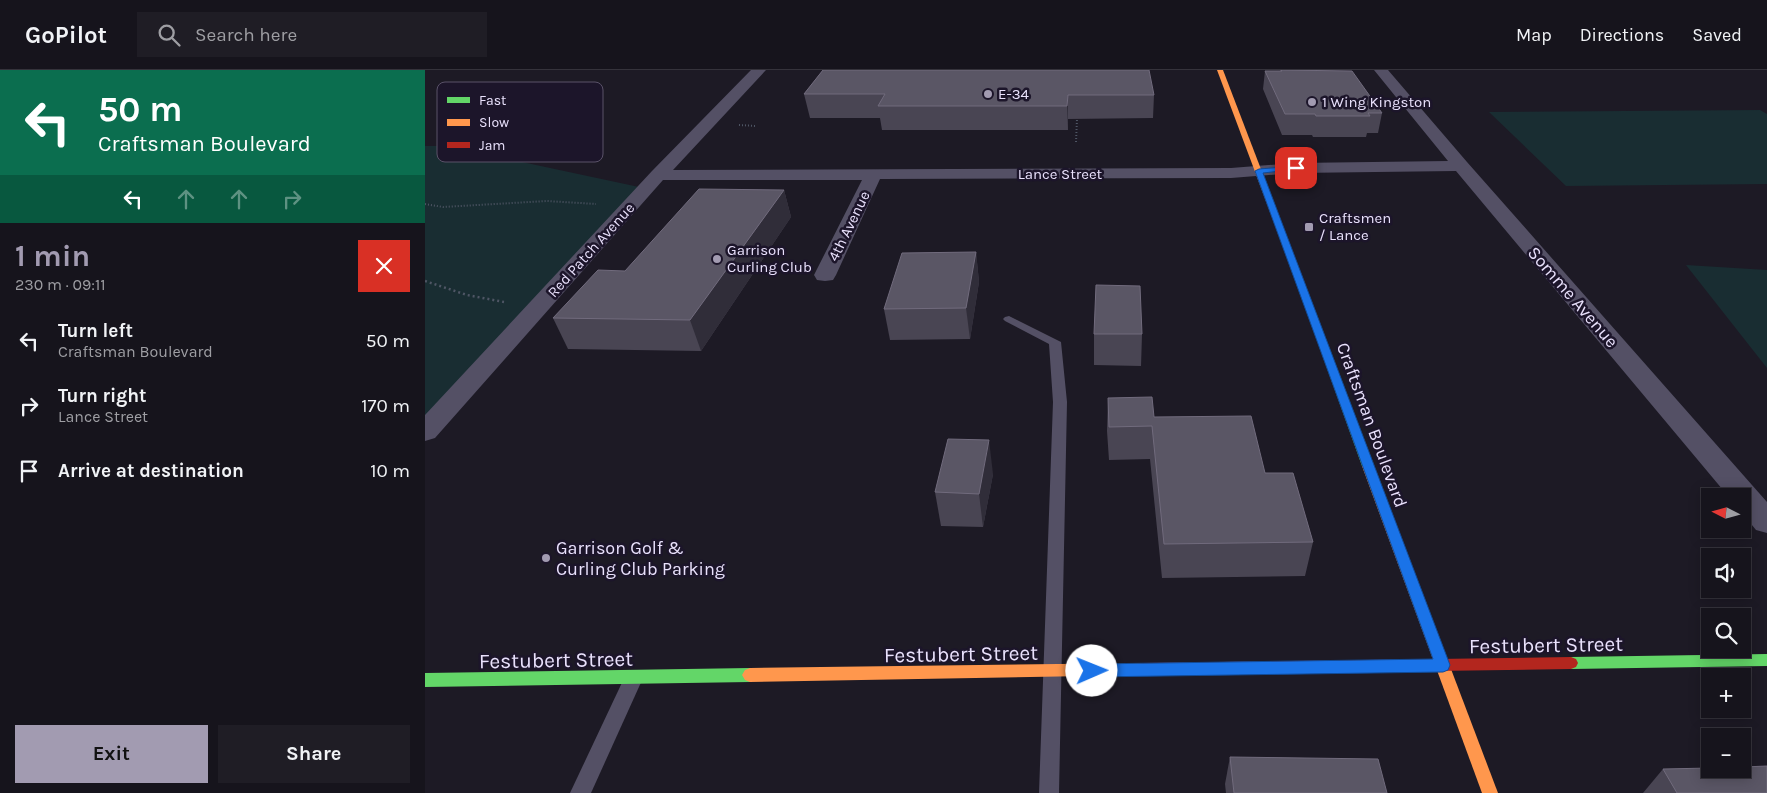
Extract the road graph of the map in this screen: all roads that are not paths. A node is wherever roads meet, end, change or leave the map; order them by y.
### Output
1 (759, 70) edge
2 (1220, 70) edge
3 (1381, 70) edge
4 (1461, 166) junction
5 (1259, 171) junction
6 (658, 175) junction
7 (873, 176) junction
8 (825, 276) dead end
9 (1009, 319) dead end
10 (425, 432) edge
11 (1767, 522) edge
12 (1767, 660) edge
13 (1443, 665) junction
14 (1053, 671) junction
15 (635, 677) junction
16 (425, 680) edge
17 (580, 793) edge
18 (1049, 793) edge
19 (1490, 793) edge

1 - 6 street, Red Patch Avenue
2 - 5 street, Craftsman Boulevard
3 - 4 street, Somme Avenue
4 - 5 street, Lance Street
4 - 11 street, Somme Avenue
5 - 7 street, Lance Street
5 - 13 street, Craftsman Boulevard
6 - 7 street, Lance Street
6 - 10 street, Red Patch Avenue
7 - 8 street, 4th Avenue
9 - 14 lane
12 - 13 street, Festubert Street
13 - 14 street, Festubert Street
13 - 19 street, Craftsman Boulevard
14 - 15 street, Festubert Street
14 - 18 lane
15 - 16 street, Festubert Street
15 - 17 lane

